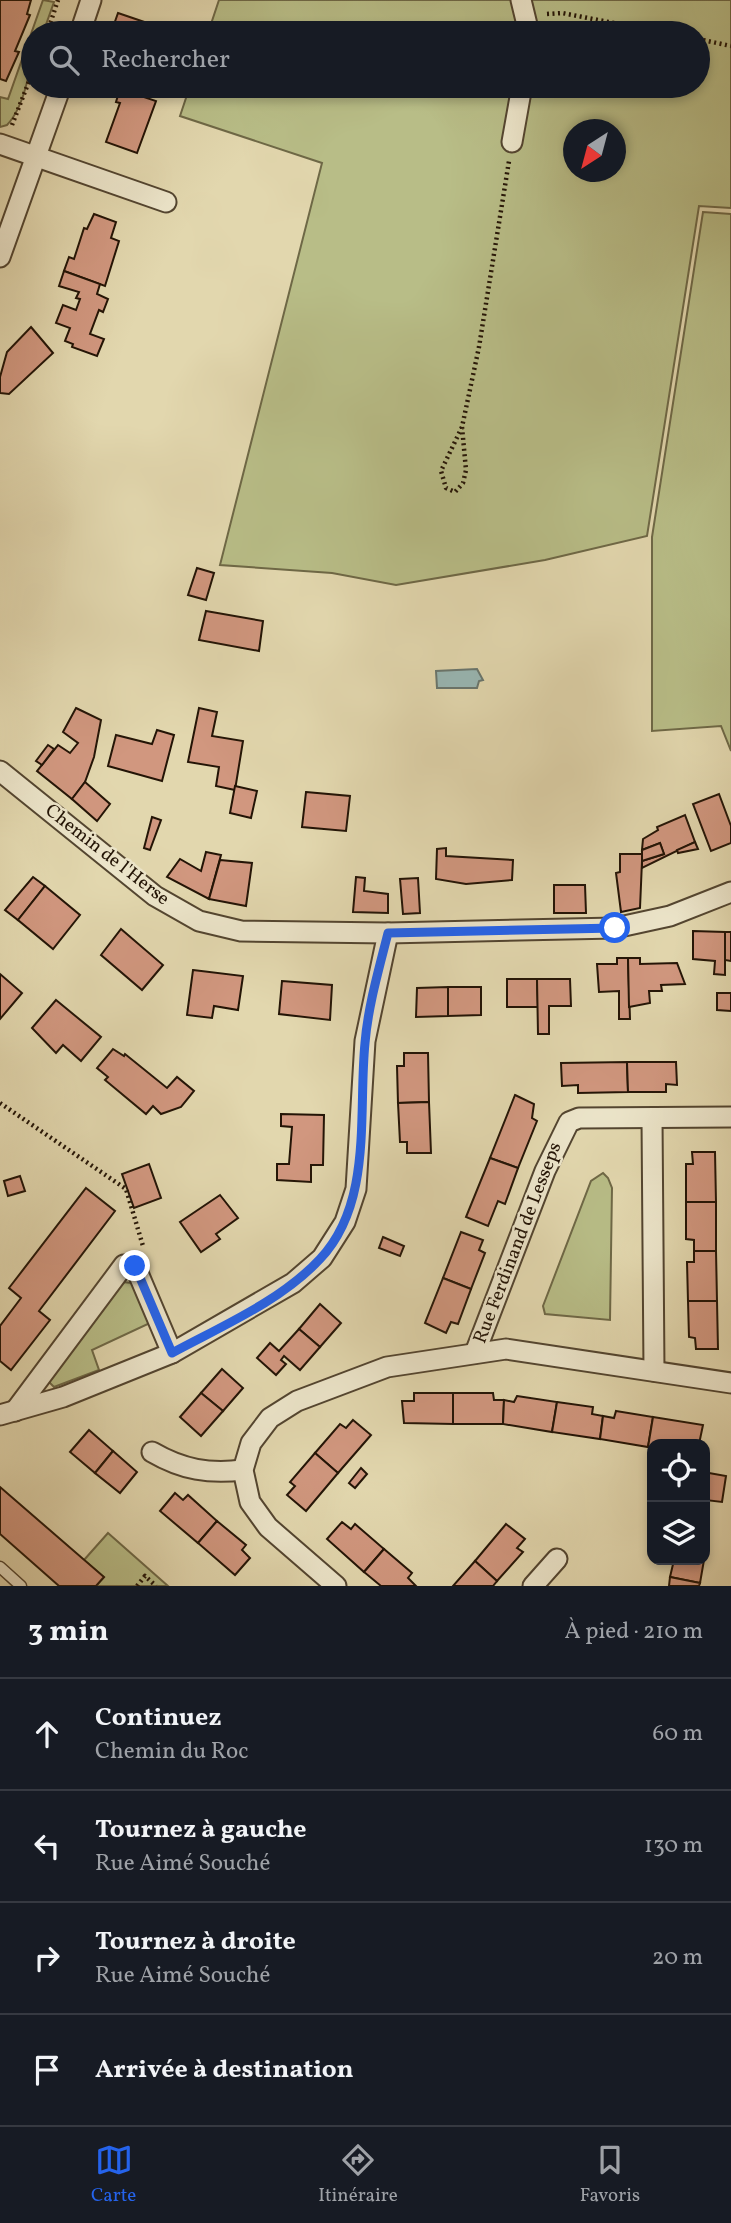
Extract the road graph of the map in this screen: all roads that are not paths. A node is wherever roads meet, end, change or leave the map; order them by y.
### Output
1 (91, 0) edge
2 (84, 21) edge
3 (57, 98) edge
4 (520, 98) edge
5 (2, 137) edge
6 (512, 142) road end
7 (37, 157) junction
8 (166, 202) dead end
9 (0, 257) edge
10 (0, 771) edge
11 (731, 892) edge
12 (388, 933) junction
13 (731, 1117) edge
14 (652, 1118) junction
15 (172, 1353) junction
16 (475, 1353) junction
17 (654, 1371) junction
18 (731, 1383) edge
19 (8, 1413) edge
20 (152, 1452) dead end
21 (243, 1470) junction
22 (556, 1559) dead end
23 (0, 1567) edge
24 (22, 1586) edge
25 (336, 1586) edge
26 (533, 1586) edge

1 - 2 street
3 - 7 street
4 - 6 street
5 - 7 street
7 - 8 street
7 - 9 street
10 - 12 street, Chemin de l'Herse
11 - 12 street, Chemin de l'Herse
12 - 15 street
13 - 14 street, Rue Ferdinand de Lesseps
14 - 16 street, Rue Ferdinand de Lesseps
14 - 17 street
15 - 19 street
15 - 19 street
16 - 17 street, Rue Ferdinand de Lesseps
16 - 21 street
17 - 18 street, Rue Ferdinand de Lesseps
20 - 21 street
21 - 25 street
22 - 26 street
23 - 24 lane

